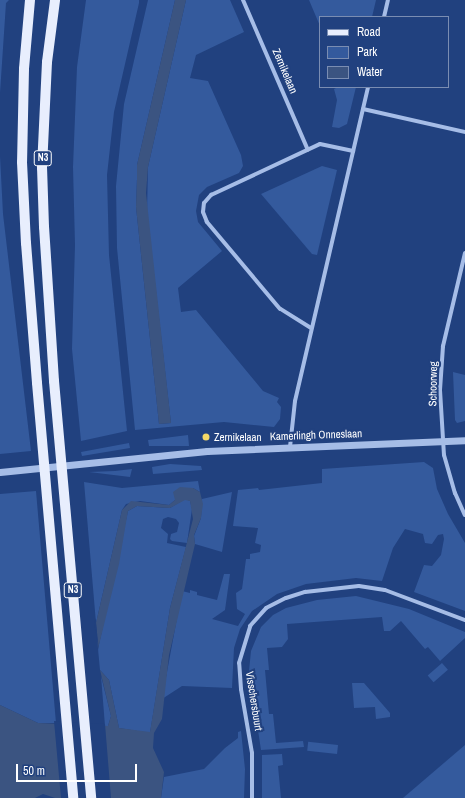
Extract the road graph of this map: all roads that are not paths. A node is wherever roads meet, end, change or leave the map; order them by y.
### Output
1 (30, 0) edge
2 (55, 0) edge
3 (243, 0) edge
4 (388, 0) edge
5 (384, 16) edge
6 (368, 88) edge
7 (363, 109) junction
8 (465, 132) edge
9 (308, 150) junction
10 (353, 151) junction
11 (465, 252) edge
12 (311, 328) junction
13 (465, 440) edge
14 (442, 441) junction
15 (290, 446) junction
16 (0, 472) edge
17 (465, 515) edge
18 (465, 620) edge
19 (73, 798) edge
20 (91, 798) edge
21 (252, 798) edge

1 - 19 main road, N3, bridge
2 - 20 main road, N3, bridge
3 - 9 street, Zernikelaan
4 - 5 street
6 - 7 street
7 - 8 street
7 - 10 street
9 - 10 street
9 - 12 street
10 - 12 street
11 - 14 street, Schoorweg
12 - 15 street
13 - 14 street, Kamerlingh Onneslaan
14 - 15 street, Kamerlingh Onneslaan
14 - 17 street, Schoorweg
15 - 16 street, Kamerlingh Onneslaan
18 - 21 street, Visschersbuurt

